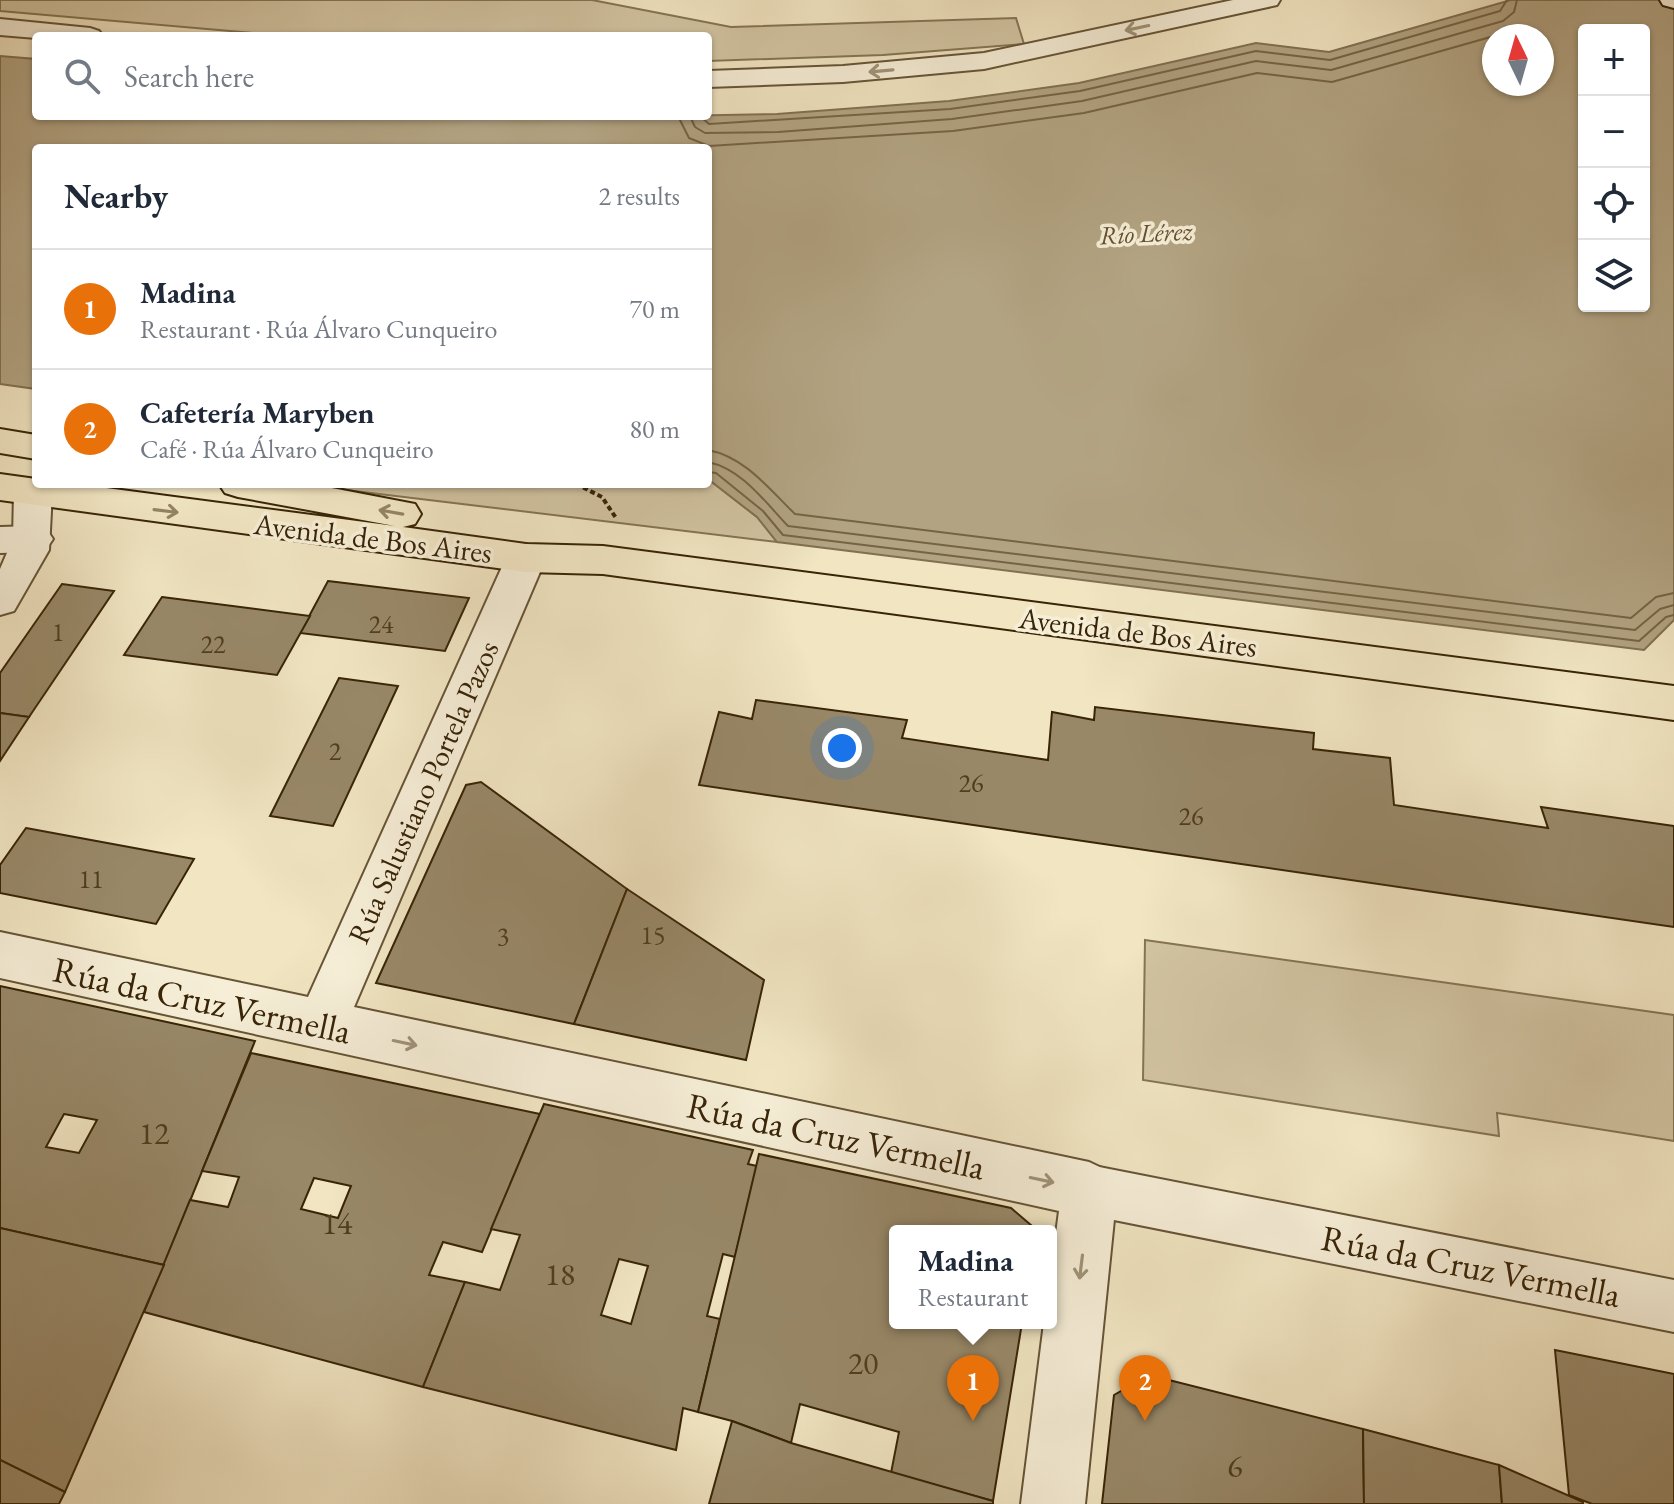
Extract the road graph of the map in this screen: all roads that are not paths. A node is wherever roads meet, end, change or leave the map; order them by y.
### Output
1 (1268, 0) edge
2 (0, 27) edge
3 (50, 32) edge
4 (712, 79) edge
5 (0, 441) edge
6 (32, 446) edge
7 (260, 488) edge
8 (17, 489) edge
9 (17, 540) edge
10 (526, 558) junction
11 (603, 560) junction
12 (0, 600) edge
13 (1674, 703) edge
14 (0, 955) edge
15 (321, 1026) junction
16 (1089, 1190) junction
17 (1674, 1306) edge
18 (1053, 1504) edge

1 -> 4 street
2 - 3 street
5 - 6 main road
11 -> 7 main road, Avenida de Bos Aires
8 - 9 street
8 -> 10 main road, Avenida de Bos Aires
9 - 12 street
10 - 11 main road, Avenida de Bos Aires
10 - 15 street, Rúa Salustiano Portela Pazos
11 - 13 main road, Avenida de Bos Aires
14 - 15 street, Rúa da Cruz Vermella
15 -> 16 street, Rúa da Cruz Vermella
16 - 17 street, Rúa da Cruz Vermella
16 -> 18 street

